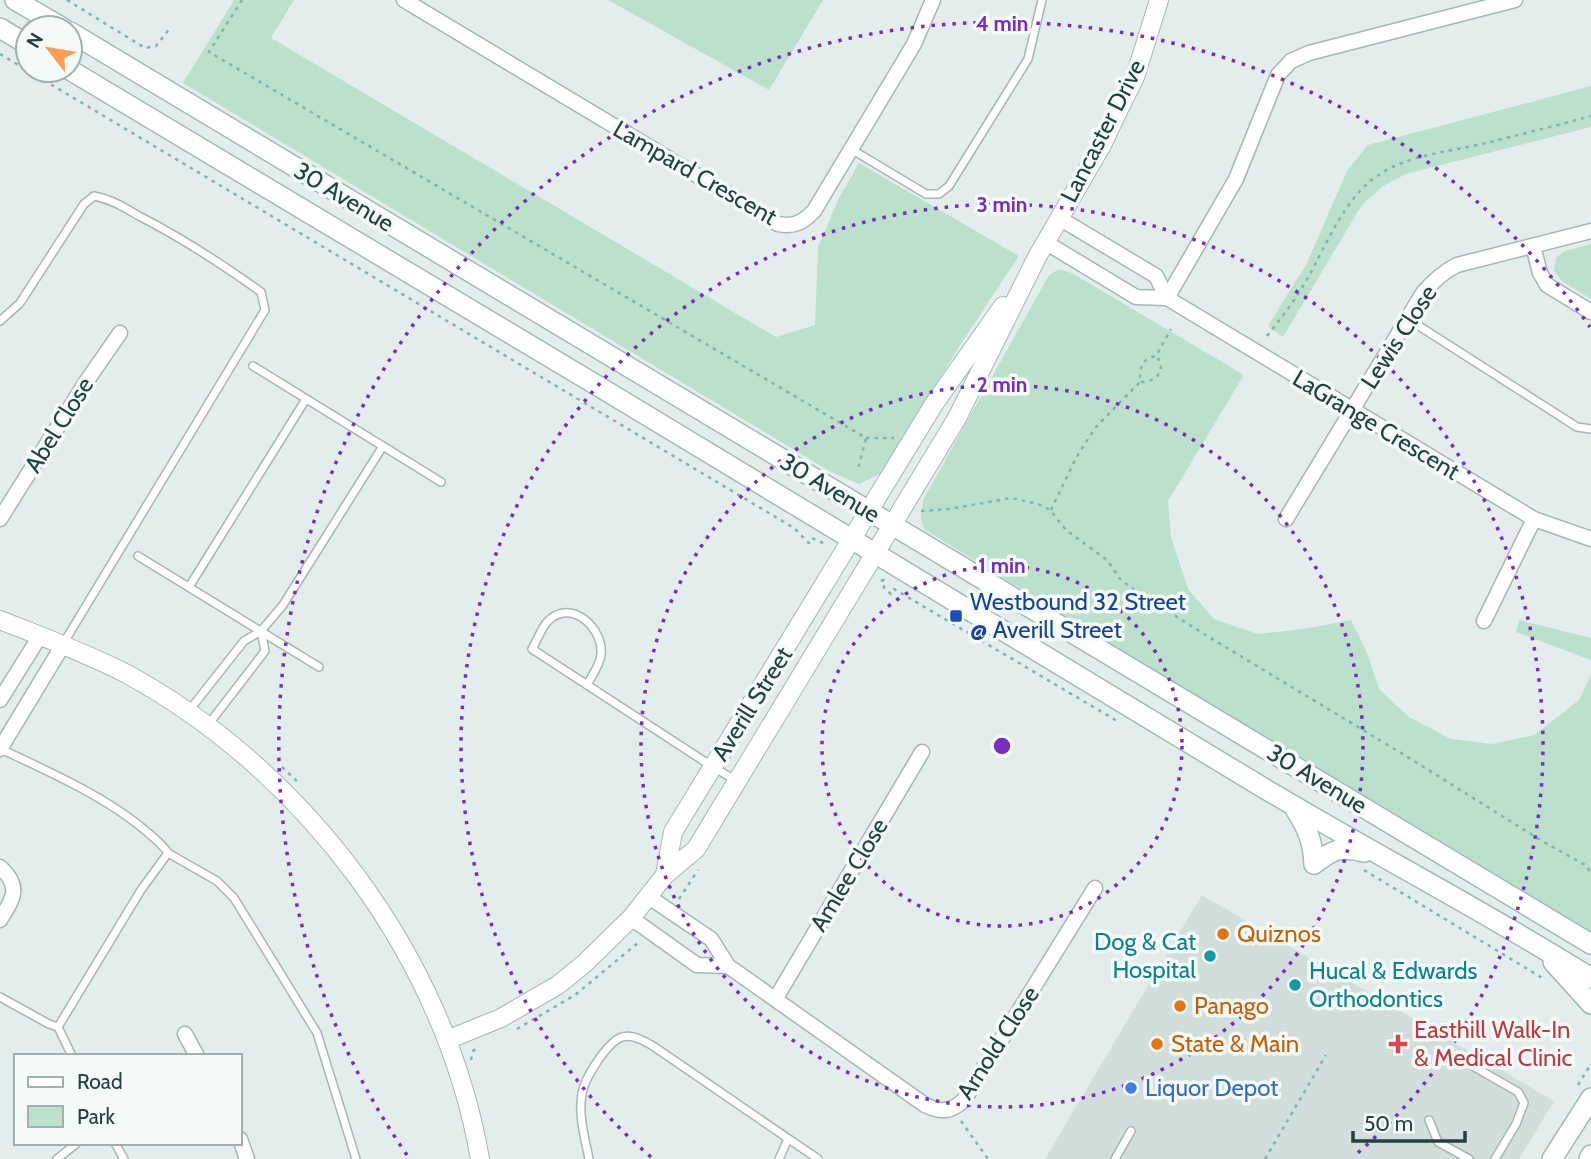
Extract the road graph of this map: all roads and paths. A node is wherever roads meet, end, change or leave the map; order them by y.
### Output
1 (15, 0) edge
2 (67, 0) edge
3 (242, 0) edge
4 (404, 0) edge
5 (933, 0) edge
6 (1042, 0) edge
7 (1159, 0) edge
8 (1515, 0) edge
9 (39, 14) edge
10 (170, 28) dead end
11 (84, 40) edge
12 (0, 54) edge
13 (84, 78) edge
14 (1591, 116) edge
15 (851, 149) junction
16 (1059, 218) junction
17 (1591, 232) edge
18 (1533, 246) junction
19 (1041, 250) junction
20 (1167, 298) junction
21 (1591, 312) edge
22 (1407, 319) junction
23 (0, 321) edge
24 (1171, 329) dead end
25 (120, 333) dead end
26 (1267, 336) dead end
27 (1156, 356) junction
28 (253, 366) dead end
29 (1140, 382) junction
30 (306, 399) junction
31 (1352, 411) junction
32 (1591, 429) edge
33 (866, 438) junction
34 (899, 438) dead end
35 (383, 446) junction
36 (858, 469) dead end
37 (442, 482) dead end
38 (1051, 510) junction
39 (917, 511) dead end
40 (870, 512) junction
41 (0, 519) edge
42 (1286, 519) dead end
43 (1534, 519) junction
44 (892, 526) junction
45 (853, 539) junction
46 (1591, 539) edge
47 (827, 544) dead end
48 (876, 553) junction
49 (138, 556) dead end
50 (881, 581) dead end
51 (189, 587) junction
52 (0, 620) edge
53 (1484, 621) dead end
54 (261, 631) junction
55 (40, 636) junction
56 (63, 645) junction
57 (319, 667) dead end
58 (587, 685) junction
59 (0, 700) edge
60 (188, 712) junction
61 (1119, 722) dead end
62 (207, 726) junction
63 (0, 749) edge
64 (922, 752) dead end
65 (713, 767) junction
66 (738, 781) junction
67 (1292, 806) junction
68 (168, 853) junction
69 (1376, 854) junction
70 (1358, 866) dead end
71 (0, 867) edge
72 (1591, 874) edge
73 (665, 875) junction
74 (1095, 888) dead end
75 (649, 897) junction
76 (631, 918) junction
77 (0, 920) edge
78 (644, 940) dead end
79 (1535, 943) junction
80 (1591, 944) edge
81 (728, 966) junction
82 (1591, 978) edge
83 (1549, 982) dead end
84 (0, 997) edge
85 (776, 998) junction
86 (1591, 1003) edge
87 (58, 1027) junction
88 (509, 1033) dead end
89 (185, 1034) dead end
90 (447, 1040) junction
91 (481, 1045) dead end
92 (71, 1054) edge
93 (196, 1054) edge
94 (1326, 1055) dead end
95 (471, 1061) dead end
96 (1464, 1061) dead end
97 (1591, 1098) edge
98 (954, 1109) junction
99 (1429, 1120) dead end
100 (1131, 1131) dead end
101 (788, 1139) junction
102 (74, 1145) edge
103 (57, 1159) edge
104 (356, 1159) edge
105 (480, 1159) edge
106 (589, 1159) edge
107 (779, 1159) edge
108 (818, 1159) edge
109 (988, 1159) edge
110 (1115, 1159) edge
111 (1265, 1159) edge
112 (1469, 1159) edge
113 (1495, 1159) edge
114 (1552, 1159) edge

1 - 9 main road
2 - 10 path
3 - 33 path
4 - 15 street, Lampard Crescent
5 - 15 street, Lampard Crescent
6 - 15 lane
7 - 16 street, Lancaster Drive
8 - 20 street
11 - 40 main road, 30 Avenue
12 - 47 path
13 - 45 main road, 30 Avenue
14 - 26 path
16 - 19 street, Lancaster Drive
16 - 20 street, LaGrange Crescent
17 - 18 street, Lewis Close
18 - 21 street
18 - 22 street, Lewis Close
19 - 20 street, LaGrange Crescent
19 - 40 street, Lancaster Drive
19 - 44 street, Lancaster Drive
20 - 31 street, LaGrange Crescent
22 - 31 street, Lewis Close
22 - 32 lane
23 - 56 lane
24 - 27 path
25 - 41 street, Abel Close
27 - 29 path
27 - 29 path
28 - 30 lane
29 - 38 path
30 - 35 lane
30 - 51 lane
31 - 42 street, Lewis Close
31 - 43 street, LaGrange Crescent
33 - 34 path
33 - 36 path
35 - 37 lane
35 - 54 lane
38 - 39 path
38 - 72 path
40 - 44 main road, 30 Avenue
40 - 45 street, Lancaster Drive
43 - 46 street, LaGrange Crescent
43 - 53 street
44 - 48 street, Lancaster Drive
44 - 80 main road, 30 Avenue
45 - 48 main road, 30 Avenue
45 - 65 street, Averill Street
48 - 66 street, Averill Street
48 - 67 main road, 30 Avenue
49 - 51 lane
50 - 61 path
51 - 54 lane
52 - 55 street
54 - 57 lane
54 - 60 lane
54 - 62 lane
55 - 56 street
55 - 59 street
56 - 60 street
56 - 63 street
58 - 58 lane
58 - 65 lane
60 - 62 street
62 - 90 street
63 - 68 lane
64 - 85 street, Amlee Close
65 - 66 lane
65 - 73 street, Averill Street
66 - 73 street, Averill Street
67 - 69 main road, 30 Avenue
67 - 69 main road
68 - 87 lane
68 - 104 lane
69 - 79 main road, 30 Avenue
70 - 83 path
71 - 77 street
73 - 75 street, Averill Street
74 - 98 street, Arnold Close
75 - 76 street, Averill Street
75 - 81 street, Arnold Close
76 - 81 street, Arnold Close
76 - 90 street, Averill Street
78 - 88 path
79 - 82 main road, 30 Avenue
79 - 86 main road
81 - 85 street, Arnold Close
84 - 87 lane
85 - 98 street, Arnold Close
87 - 92 lane
89 - 93 street
90 - 105 street
91 - 95 path
94 - 111 path
96 - 113 lane
97 - 114 main road
98 - 109 path
99 - 112 lane
100 - 110 lane
101 - 106 lane
101 - 107 lane
101 - 108 lane
102 - 103 lane

